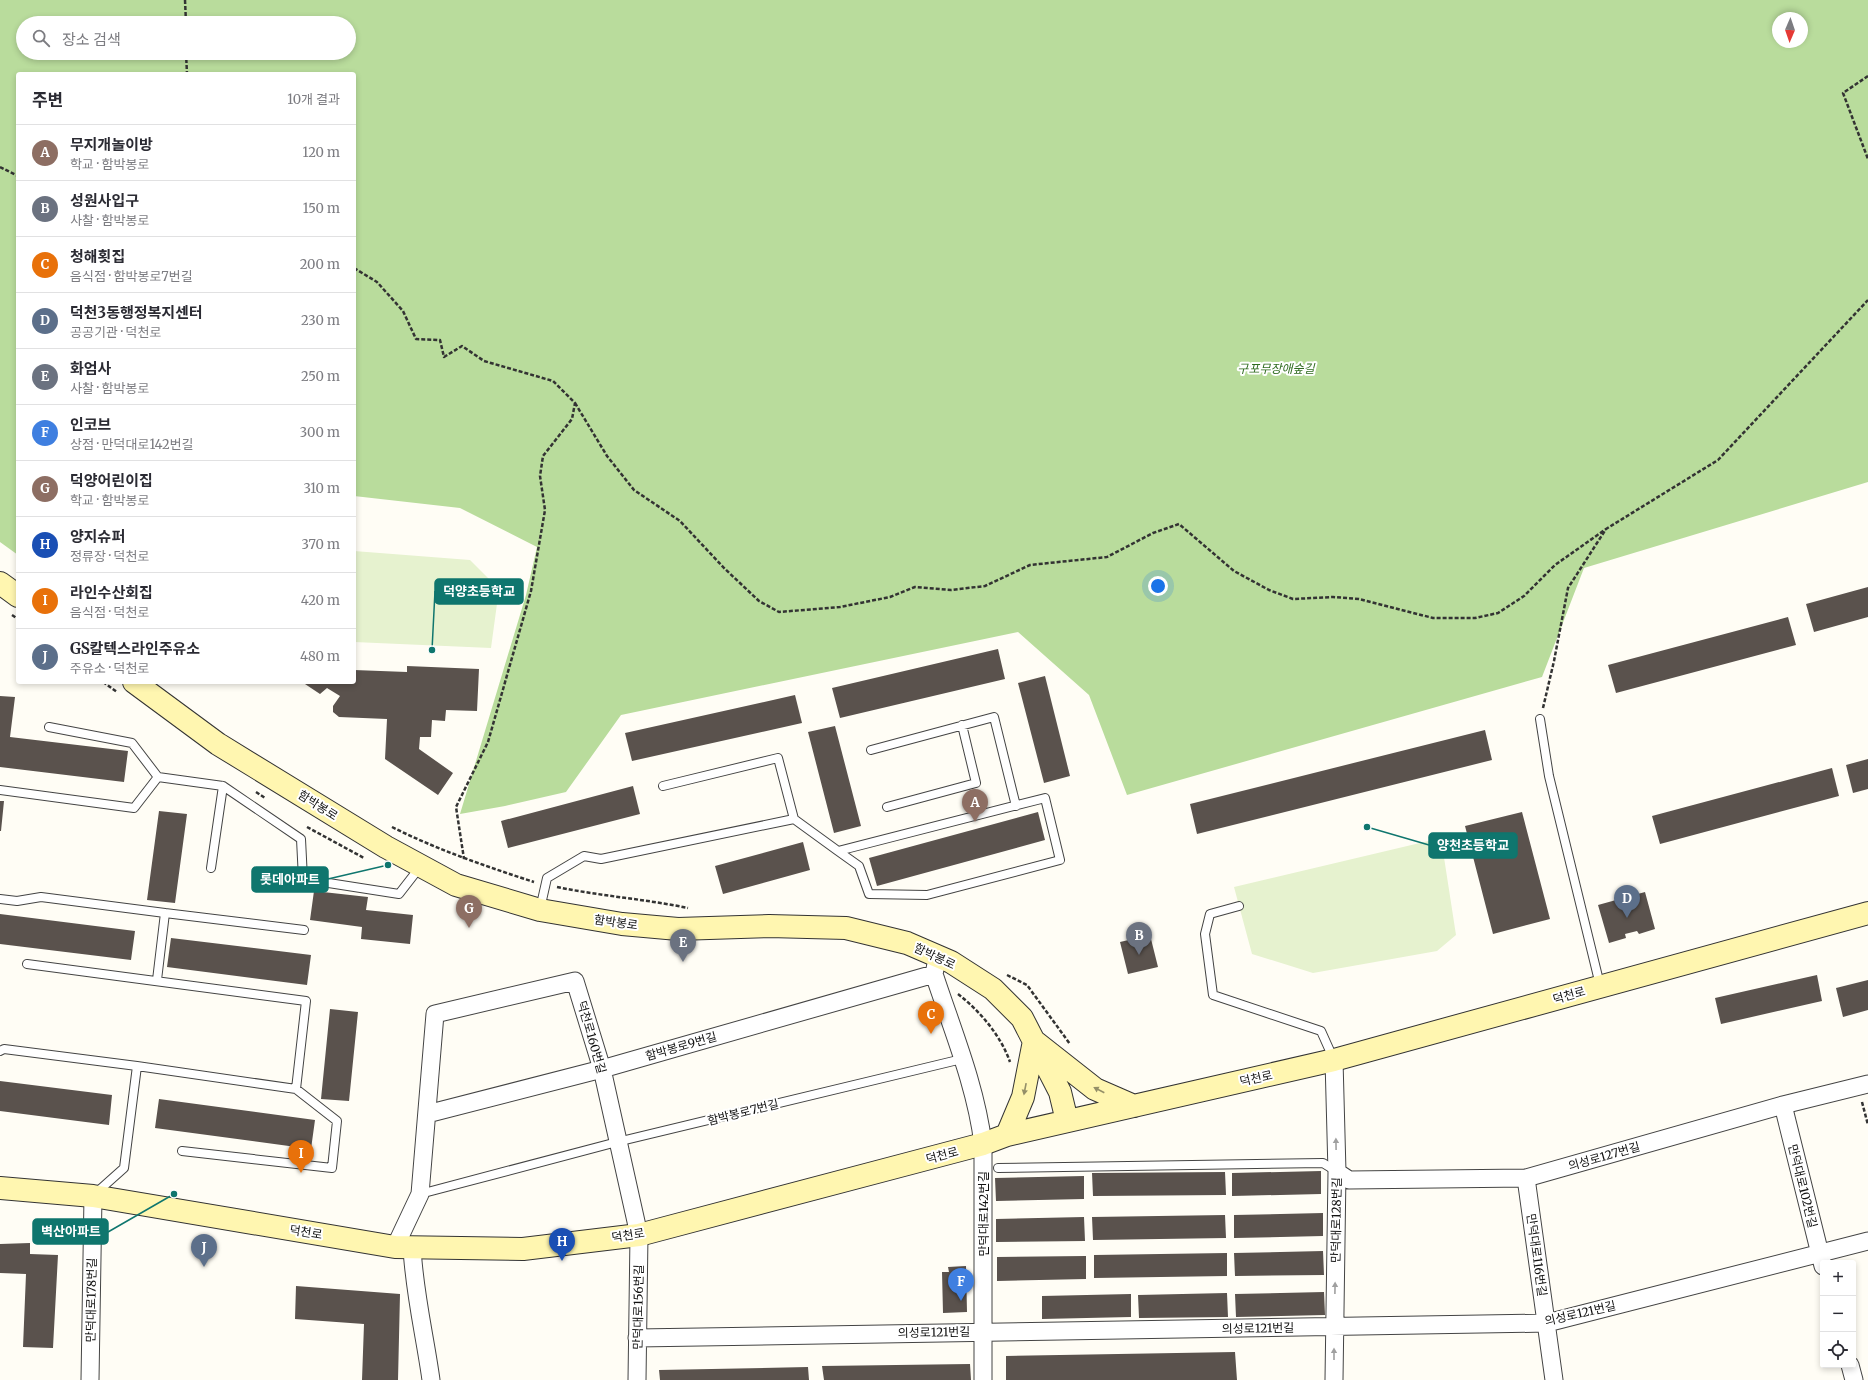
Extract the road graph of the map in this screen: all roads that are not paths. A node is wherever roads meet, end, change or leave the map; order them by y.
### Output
1 (0, 583) edge
2 (16, 595) edge
3 (137, 684) edge
4 (1540, 719) road end
5 (962, 726) junction
6 (49, 727) dead end
7 (871, 750) dead end
8 (158, 777) junction
9 (223, 786) junction
10 (663, 786) dead end
11 (0, 790) edge
12 (1016, 806) junction
13 (887, 807) dead end
14 (794, 819) junction
15 (838, 851) junction
16 (421, 866) junction
17 (211, 868) dead end
18 (0, 899) edge
19 (1239, 906) dead end
20 (540, 910) junction
21 (165, 913) junction
22 (1868, 913) edge
23 (304, 930) dead end
24 (27, 964) dead end
25 (935, 965) junction
26 (157, 980) junction
27 (1600, 986) junction
28 (1034, 1041) junction
29 (0, 1051) edge
30 (962, 1059) junction
31 (1334, 1060) junction
32 (137, 1066) junction
33 (602, 1069) junction
34 (1863, 1085) edge
35 (296, 1089) junction
36 (1783, 1105) junction
37 (1134, 1106) junction
38 (427, 1114) junction
39 (1067, 1121) junction
40 (1007, 1135) junction
41 (617, 1142) junction
42 (983, 1144) junction
43 (182, 1151) dead end
44 (998, 1168) dead end
45 (1337, 1172) junction
46 (1526, 1178) junction
47 (0, 1188) edge
48 (420, 1194) junction
49 (93, 1196) junction
50 (639, 1235) junction
51 (1868, 1241) edge
52 (403, 1247) junction
53 (1820, 1260) edge
54 (1821, 1260) edge
55 (1547, 1323) junction
56 (1334, 1327) junction
57 (982, 1331) junction
58 (637, 1338) junction
59 (1851, 1368) edge
60 (90, 1380) edge
61 (431, 1380) edge
62 (637, 1380) edge
63 (983, 1380) edge
64 (1334, 1380) edge
65 (1554, 1380) edge
66 (1854, 1380) edge

1 - 2 main road
3 - 16 main road, 함박봉로
4 - 27 lane
5 - 7 lane
5 - 12 lane
5 - 13 lane
6 - 8 lane
8 - 9 lane
8 - 11 lane
9 - 16 lane
9 - 17 lane
10 - 14 lane
12 - 15 lane
12 - 15 lane
14 - 15 lane
14 - 20 lane
16 - 20 main road, 함박봉로
18 - 21 lane
19 - 31 lane
20 - 25 main road, 함박봉로
21 - 23 lane
21 - 26 lane
22 - 27 main road, 덕천로
24 - 26 lane
25 - 28 main road, 함박봉로
25 - 30 street
25 - 33 street, 함박봉로9번길
26 - 35 lane
27 - 31 main road, 덕천로
37 -> 28 main road
28 - 39 main road, 함박봉로
28 -> 40 main road
29 - 32 lane
30 - 41 lane, 함박봉로7번길
30 - 42 street, 만덕대로142번길
31 - 37 main road, 덕천로
45 -> 31 street, 만덕대로128번길
32 - 35 lane
32 - 49 lane
33 - 38 street, 함박봉로9번길
33 - 38 street, 덕천로160번길
33 - 41 street, 덕천로160번길
34 - 36 street, 의성로127번길
35 - 43 lane
36 - 46 street, 의성로127번길
36 - 54 street, 만덕대로102번길
37 - 39 main road, 덕천로
38 - 48 street
39 - 40 main road, 덕천로
40 - 42 main road, 덕천로
41 - 48 lane, 함박봉로7번길
41 - 50 street, 덕천로160번길
42 - 50 main road, 덕천로
42 - 57 street, 만덕대로142번길
44 - 45 lane
45 - 46 street, 의성로127번길
56 -> 45 street, 만덕대로128번길
46 - 55 street, 만덕대로116번길
47 - 49 main road, 덕천로
48 - 52 street
49 - 52 main road, 덕천로
49 - 60 street, 만덕대로178번길
50 - 52 main road, 덕천로
50 - 58 street, 만덕대로156번길
51 - 54 street, 의성로121번길
52 - 61 street
53 - 55 street, 의성로121번길
55 - 56 street, 의성로121번길
55 - 65 street, 만덕대로116번길
56 - 57 street, 의성로121번길
64 -> 56 street, 만덕대로128번길
57 - 58 street, 의성로121번길
57 - 63 street, 만덕대로142번길
58 - 62 street, 만덕대로156번길
59 - 66 street

